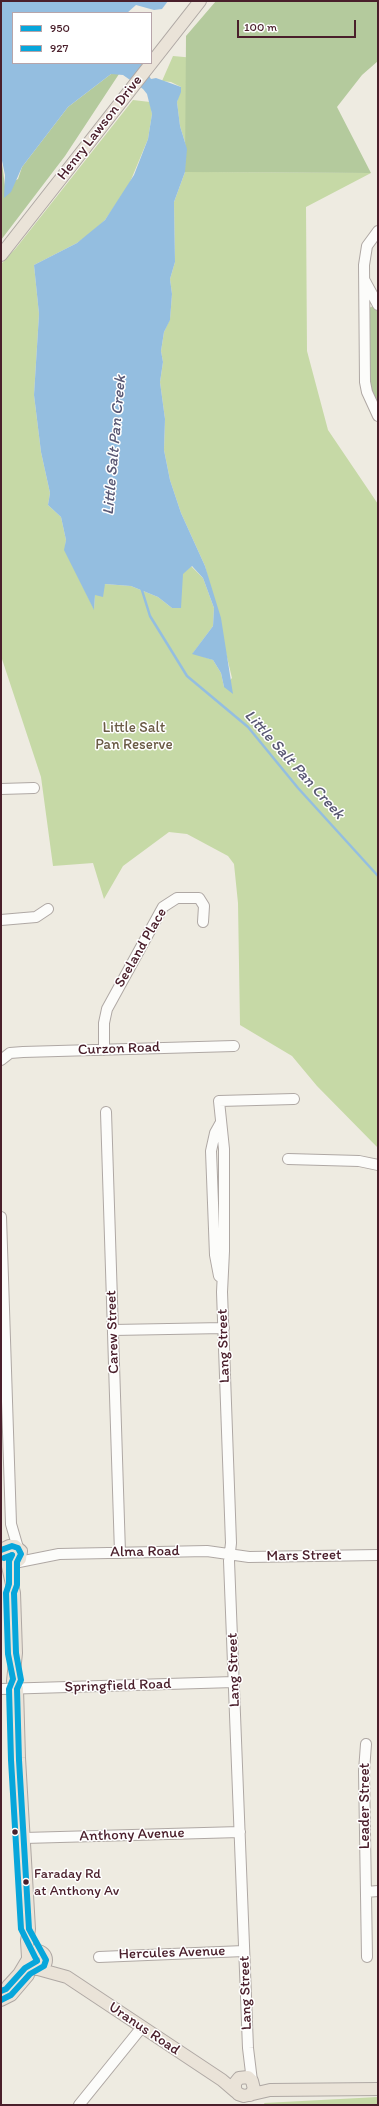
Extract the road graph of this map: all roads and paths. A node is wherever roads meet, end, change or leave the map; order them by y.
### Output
1 (200, 1) edge
2 (152, 63) edge
3 (151, 64) edge
4 (378, 231) edge
5 (1, 255) edge
6 (364, 280) junction
7 (378, 305) edge
8 (378, 416) edge
9 (34, 788) dead end
10 (1, 789) edge
11 (48, 909) dead end
12 (1, 920) edge
13 (203, 922) dead end
14 (234, 1046) dead end
15 (104, 1050) junction
16 (3, 1058) edge
17 (294, 1099) dead end
18 (106, 1112) dead end
19 (288, 1159) dead end
20 (378, 1165) edge
21 (1, 1217) edge
22 (224, 1328) junction
23 (113, 1330) junction
24 (120, 1553) junction
25 (230, 1554) junction
26 (10, 1555) edge
27 (378, 1555) edge
28 (234, 1682) junction
29 (1, 1689) edge
30 (17, 1689) junction
31 (366, 1744) dead end
32 (240, 1832) junction
33 (24, 1838) junction
34 (378, 1891) edge
35 (366, 1892) junction
36 (29, 1930) junction
37 (244, 1951) junction
38 (42, 1953) junction
39 (99, 1956) dead end
40 (367, 1957) dead end
41 (28, 1958) junction
42 (37, 1969) junction
43 (67, 1977) junction
44 (1, 2000) edge
45 (142, 2027) junction
46 (244, 2082) junction
47 (377, 2089) edge
48 (270, 2090) junction
49 (79, 2105) edge

1 - 2 main road, Henry Lawson Drive
3 - 5 main road, Henry Lawson Drive
4 - 6 street
6 - 7 street
6 - 8 street
9 - 10 street
11 - 12 street
13 - 15 street, Seeland Place
14 - 15 street, Curzon Road
15 - 16 street, Curzon Road
17 - 22 street, Lang Street
18 - 23 street, Carew Street
19 - 20 street
21 - 26 street
22 - 23 street
22 - 25 street, Lang Street
23 - 24 street, Carew Street
24 - 25 street, Alma Road
24 - 26 street, Alma Road
25 - 27 street, Mars Street
25 - 28 street, Lang Street
26 - 30 main road
28 - 30 street, Springfield Road
28 - 32 street, Lang Street
29 - 30 street, Springfield Road
30 - 33 main road
31 - 35 street, Leader Street
32 - 33 street, Anthony Avenue
32 - 37 street, Lang Street
33 - 36 main road
34 - 35 street
35 - 40 street, Leader Street
36 - 38 main road
36 - 41 main road
37 - 39 street, Hercules Avenue
37 - 46 street, Lang Street
38 - 41 main road
38 - 42 main road
38 - 43 main road, Uranus Road
41 - 42 main road
41 - 44 main road
42 - 43 main road, Uranus Road
42 - 44 main road
43 - 45 main road, Uranus Road
45 - 46 main road, Uranus Road
45 - 49 street
46 - 48 main road, Uranus Road
46 - 48 main road, Uranus Road
47 - 48 main road, Uranus Road

